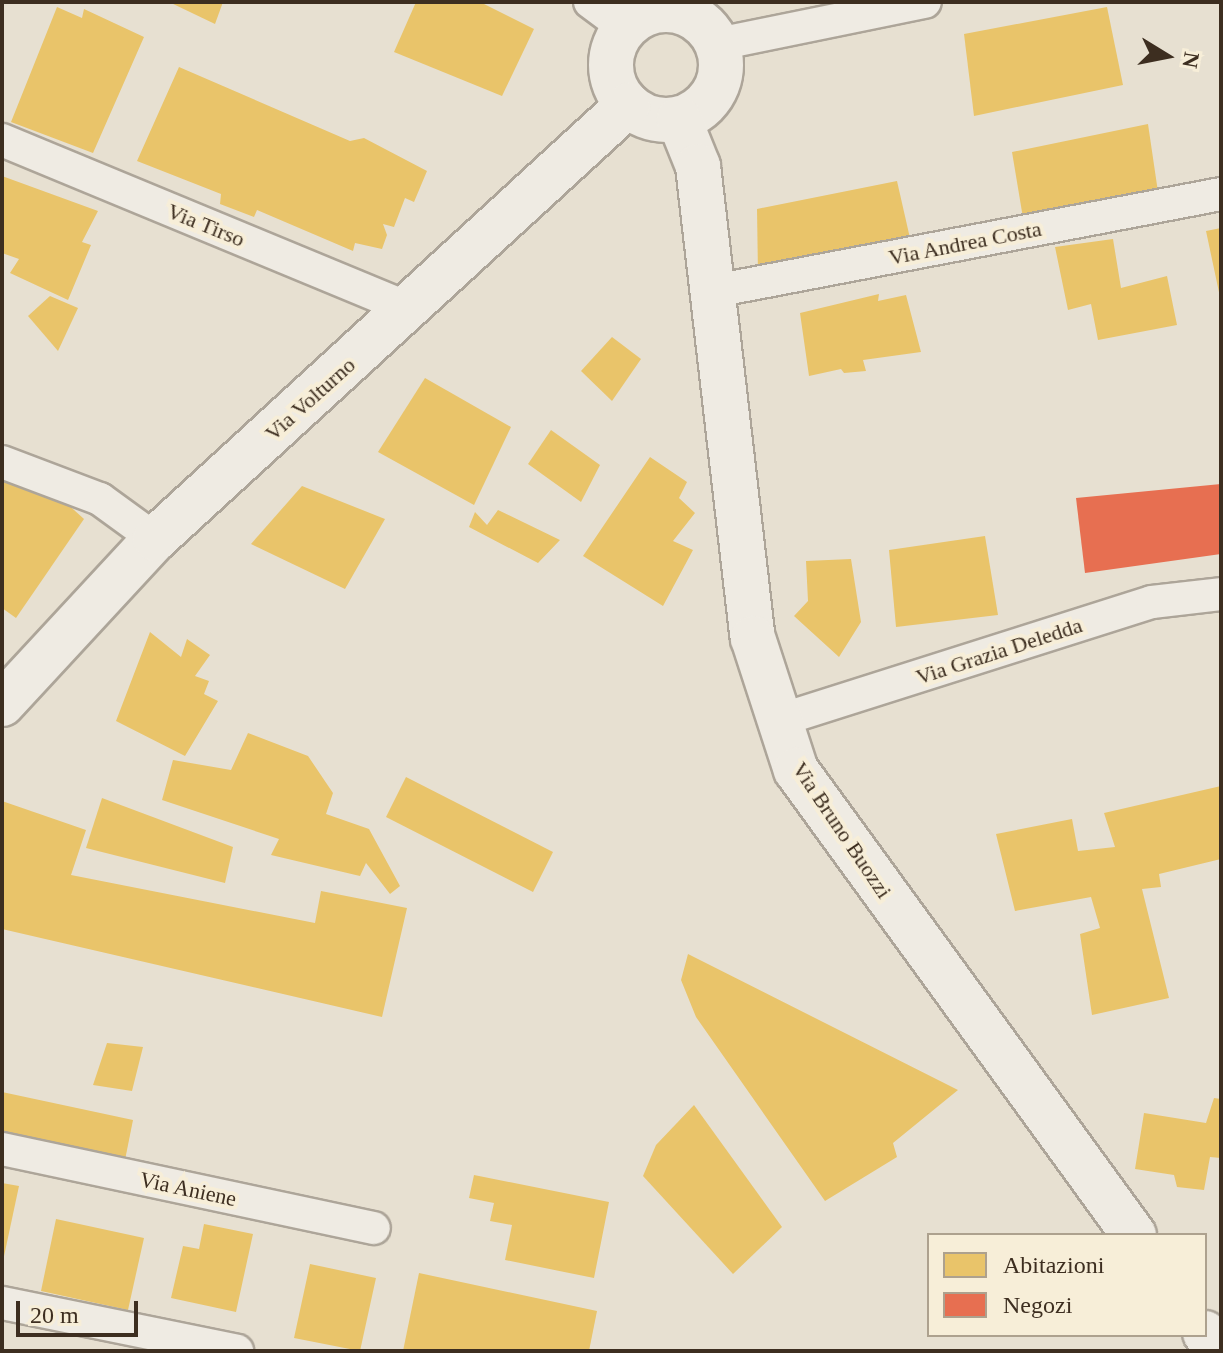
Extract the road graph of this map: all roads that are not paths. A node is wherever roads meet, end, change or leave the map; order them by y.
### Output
1 (590, 2) edge
2 (925, 2) edge
3 (686, 7) edge
4 (625, 28) junction
5 (718, 44) junction
6 (628, 105) junction
7 (679, 119) junction
8 (2, 140) edge
9 (1221, 194) edge
10 (709, 292) junction
11 (409, 309) junction
12 (2, 462) edge
13 (155, 539) junction
14 (1221, 594) edge
15 (2, 704) edge
16 (780, 720) junction
17 (2, 1149) edge
18 (374, 1228) dead end
19 (1133, 1233) edge
20 (2, 1303) edge
21 (237, 1351) edge

1 - 4 street
2 - 5 street
3 - 4 street
3 - 5 street
4 - 6 street
5 - 7 street
6 - 7 street
6 - 11 street, Via Volturno
7 - 10 street, Via Bruno Buozzi
8 - 11 street, Via Tirso
9 - 10 street, Via Andrea Costa
10 - 16 street, Via Bruno Buozzi
11 - 13 street, Via Volturno
12 - 13 street
13 - 15 street, Via Volturno
14 - 16 street, Via Grazia Deledda
16 - 19 street, Via Bruno Buozzi
17 - 18 street, Via Aniene
20 - 21 street

